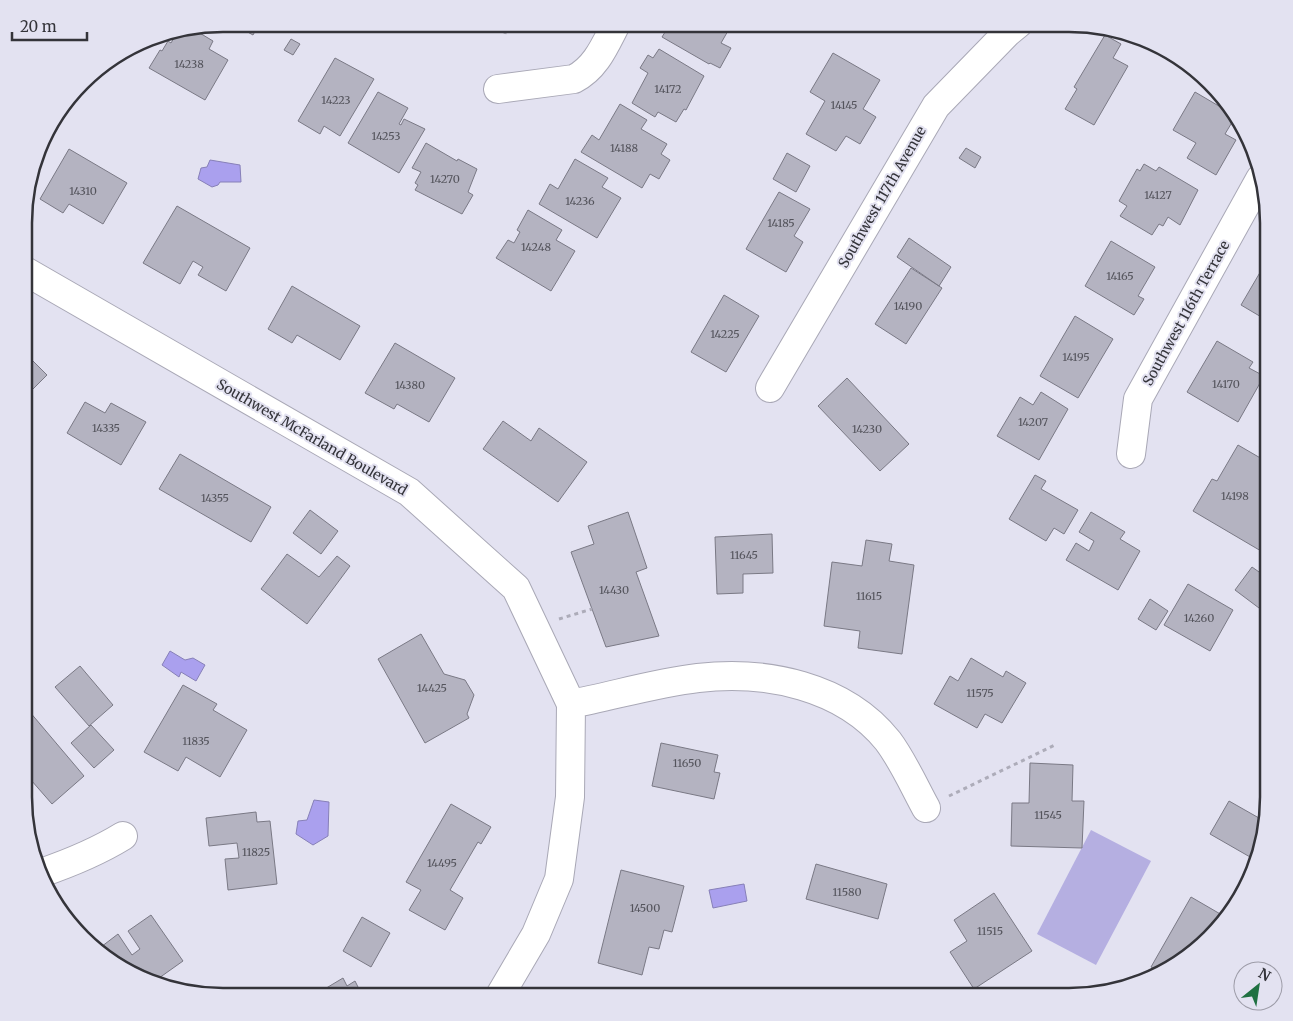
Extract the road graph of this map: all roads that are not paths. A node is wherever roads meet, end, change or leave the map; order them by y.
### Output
1 (612, 32) edge
2 (1008, 32) edge
3 (498, 89) dead end
4 (1257, 185) edge
5 (32, 275) edge
6 (770, 388) dead end
7 (1131, 454) dead end
8 (571, 704) junction
9 (926, 808) road end
10 (123, 836) dead end
11 (47, 871) edge
12 (505, 988) edge

1 - 3 street
2 - 6 street, Southwest 117th Avenue
4 - 7 street, Southwest 116th Terrace
5 - 8 street, Southwest McFarland Boulevard
8 - 9 street
8 - 12 street, Southwest McFarland Boulevard
10 - 11 street

